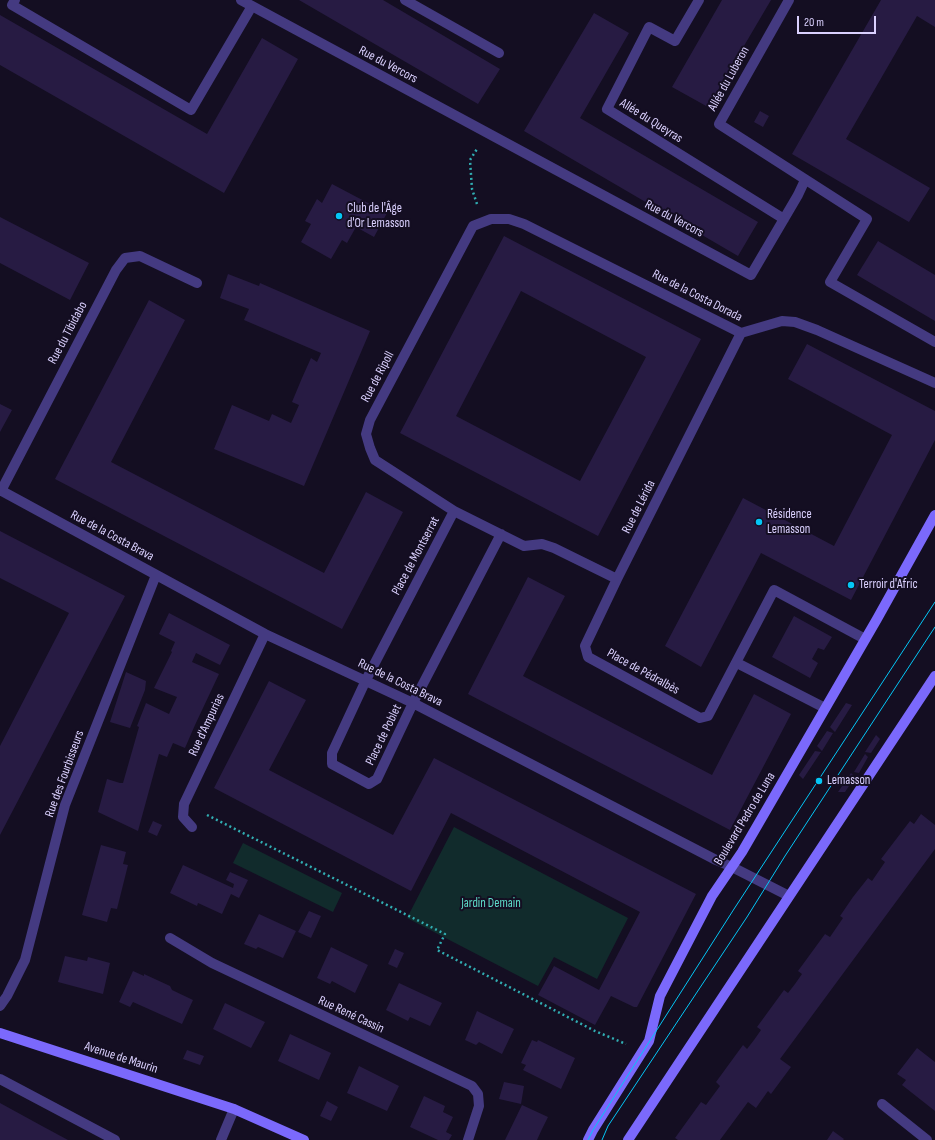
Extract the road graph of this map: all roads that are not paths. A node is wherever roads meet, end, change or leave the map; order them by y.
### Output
1 (15, 0) edge
2 (241, 0) edge
3 (405, 0) edge
4 (699, 0) edge
5 (789, 0) edge
6 (252, 6) junction
7 (499, 53) dead end
8 (805, 180) junction
9 (784, 219) junction
10 (473, 226) joint
11 (197, 282) dead end
12 (741, 333) junction
13 (935, 342) edge
14 (935, 383) edge
15 (0, 491) edge
16 (454, 511) junction
17 (935, 515) edge
18 (502, 534) junction
19 (156, 575) junction
20 (617, 580) junction
21 (265, 634) junction
22 (865, 639) junction
23 (737, 664) junction
24 (935, 676) edge
25 (366, 680) junction
26 (413, 703) junction
27 (825, 708) junction
28 (192, 827) dead end
29 (732, 867) junction
30 (789, 896) junction
31 (170, 938) dead end
32 (0, 1006) edge
33 (0, 1033) edge
34 (0, 1079) edge
35 (882, 1104) dead end
36 (234, 1109) junction
37 (115, 1140) edge
38 (221, 1140) edge
39 (304, 1140) edge
40 (468, 1140) edge
41 (588, 1140) edge
42 (628, 1140) edge
43 (927, 1140) edge

1 - 6 street
2 - 6 street, Rue du Vercors
3 - 7 street
4 - 9 street, Allée du Queyras
5 - 8 street, Allée du Luberon
6 - 9 street, Rue du Vercors
8 - 9 street, Rue du Vercors
8 - 13 street
10 - 12 street, Rue de la Costa Dorada
10 - 16 street, Rue de Ripoll
11 - 15 street, Rue du Tibidabo
12 - 14 street, Rue de la Costa Dorada
12 - 20 street, Rue de Lérida
15 - 19 street, Rue de la Costa Brava
16 - 18 street, Place de Montserrat
16 - 25 street, Place de Montserrat
17 - 22 street, Boulevard Pedro de Luna
18 - 20 street
18 - 26 street
19 - 21 street, Rue de la Costa Brava
19 - 32 street, Rue des Fourbisseurs
20 - 23 street, Place de Pédralbès
21 - 25 street, Rue de la Costa Brava
21 - 28 street, Rue d'Ampurias
22 - 23 street, Place de Pédralbès
22 - 27 street, Boulevard Pedro de Luna
23 - 27 street
24 - 30 street
25 - 26 street, Rue de la Costa Brava
25 - 26 street, Place de Poblet
26 - 29 street, Rue de la Costa Brava
27 - 29 street, Boulevard Pedro de Luna
29 - 30 street, Rue de la Costa Brava
29 - 41 street, Boulevard Pedro de Luna
30 - 42 street
31 - 40 street, Rue René Cassin
33 - 36 street, Avenue de Maurin
34 - 37 street
35 - 43 street
36 - 38 street
36 - 39 street, Avenue de Maurin

